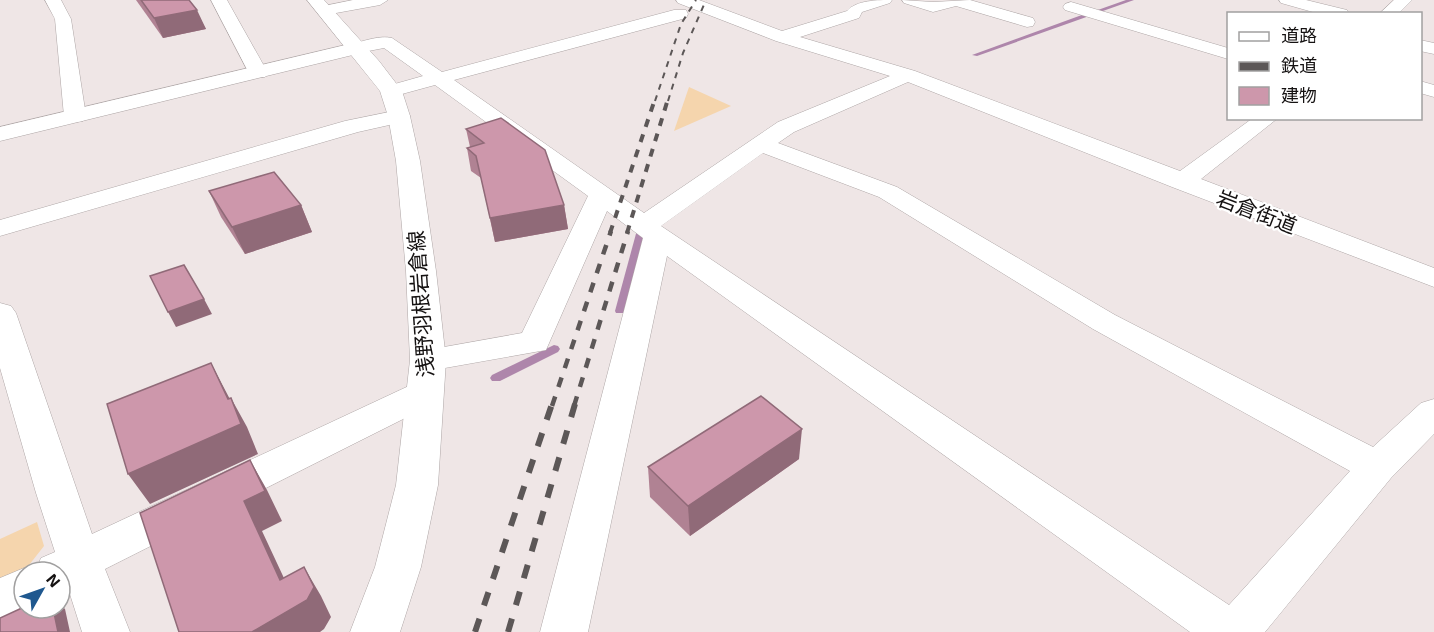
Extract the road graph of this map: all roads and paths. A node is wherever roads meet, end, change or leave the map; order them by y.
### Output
1 (53, 0) edge
2 (219, 0) edge
3 (381, 0) edge
4 (884, 0) edge
5 (910, 0) edge
6 (958, 0) edge
7 (1287, 0) edge
8 (1404, 0) edge
9 (1077, 3) edge
10 (320, 5) edge
11 (682, 7) edge
12 (721, 7) edge
13 (1333, 12) edge
14 (1389, 12) edge
15 (1028, 22) dead end
16 (782, 37) junction
17 (358, 48) junction
18 (1227, 54) edge
19 (258, 73) junction
20 (908, 75) junction
21 (440, 79) junction
22 (395, 104) junction
23 (75, 116) junction
24 (1265, 120) edge
25 (0, 134) edge
26 (760, 144) junction
27 (1181, 182) junction
28 (602, 194) junction
29 (0, 228) edge
30 (650, 231) junction
31 (1434, 278) edge
32 (0, 313) edge
33 (7, 357) edge
34 (426, 376) junction
35 (1434, 412) edge
36 (1377, 467) junction
37 (68, 560) edge
38 (72, 565) edge
39 (72, 572) edge
40 (106, 632) edge
41 (375, 632) edge
42 (564, 632) edge
43 (1229, 632) edge
44 (1236, 632) edge

1 - 23 street
2 - 19 street
3 - 10 street
4 - 16 street
5 - 6 street
6 - 15 street
7 - 13 street
8 - 14 street
9 - 18 street
10 - 17 main road, 浅野羽根岩倉線
11 - 12 street
11 - 21 street
12 - 16 street
16 - 20 street
17 - 19 main road
17 - 21 street
17 - 22 main road, 浅野羽根岩倉線
19 - 23 main road
20 - 26 street
20 - 27 street
21 - 22 street
21 - 28 street
22 - 29 street
22 - 34 main road, 浅野羽根岩倉線
23 - 25 main road
24 - 27 street, 岩倉街道
26 - 30 street
26 - 36 street
27 - 31 street, 岩倉街道
28 - 30 street
28 - 34 street
30 - 42 street
30 - 43 street
32 - 33 street
33 - 37 street
34 - 38 street
34 - 41 main road, 浅野羽根岩倉線
35 - 36 street
36 - 44 street
39 - 40 street

